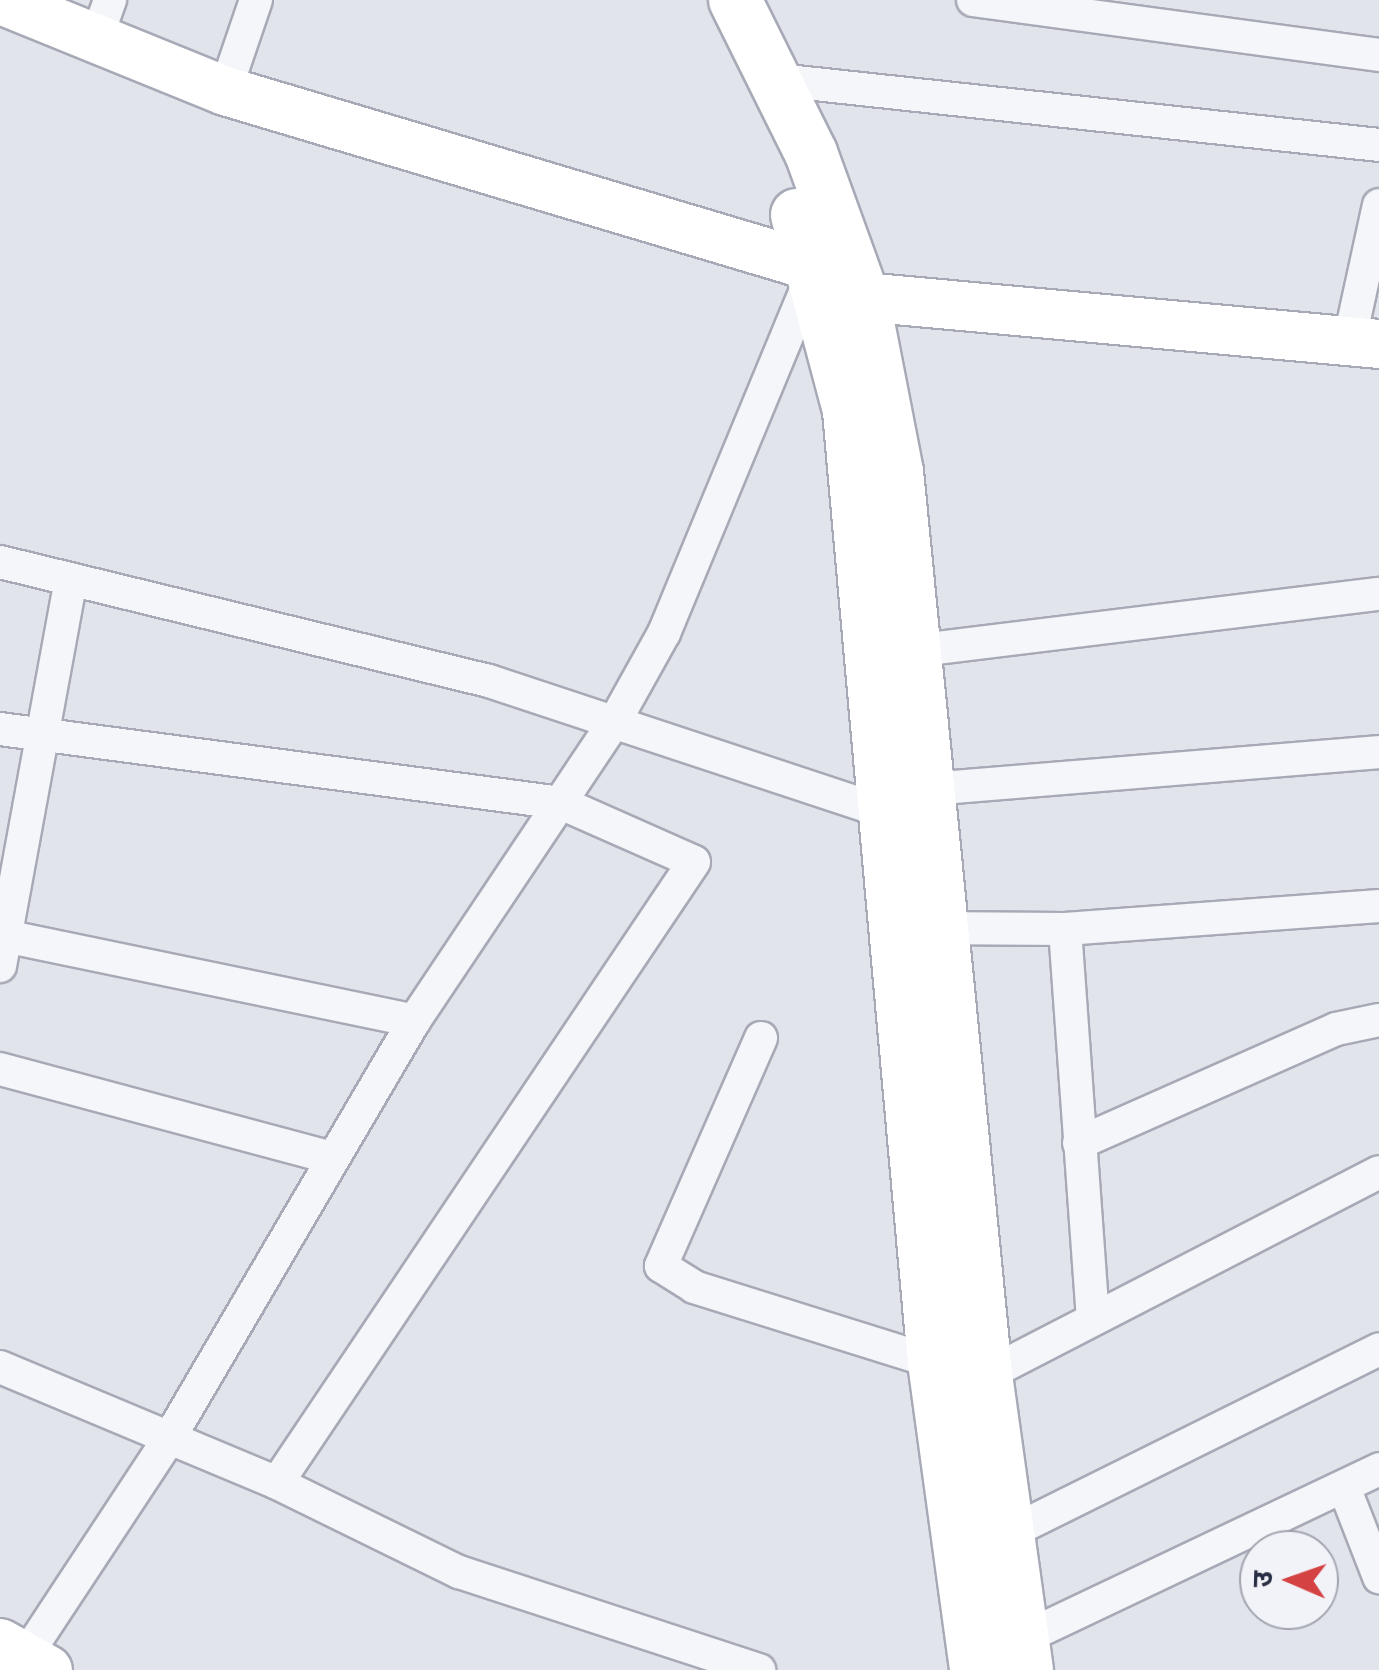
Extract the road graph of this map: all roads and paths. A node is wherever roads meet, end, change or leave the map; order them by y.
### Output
1 (1, 0) edge
2 (110, 0) edge
3 (256, 0) edge
4 (697, 0) edge
5 (735, 0) edge
6 (973, 0) edge
7 (1137, 14) edge
8 (94, 45) junction
9 (1379, 54) edge
10 (778, 80) junction
11 (225, 91) junction
12 (1379, 145) edge
13 (1379, 204) edge
14 (815, 267) junction
15 (864, 297) junction
16 (1364, 341) edge
17 (0, 562) edge
18 (70, 579) junction
19 (1379, 594) edge
20 (913, 651) junction
21 (615, 721) junction
22 (0, 729) edge
23 (45, 734) junction
24 (1379, 752) edge
25 (930, 789) junction
26 (561, 802) junction
27 (883, 811) junction
28 (1379, 906) edge
29 (917, 926) junction
30 (1065, 929) junction
31 (2, 945) edge
32 (414, 1020) junction
33 (1379, 1020) edge
34 (761, 1038) dead end
35 (0, 1069) edge
36 (1079, 1144) junction
37 (331, 1158) junction
38 (1379, 1172) edge
39 (1094, 1317) junction
40 (1379, 1349) edge
41 (934, 1362) junction
42 (0, 1367) edge
43 (986, 1375) junction
44 (167, 1442) junction
45 (1379, 1468) edge
46 (278, 1483) junction
47 (1344, 1487) junction
48 (1011, 1532) junction
49 (1379, 1577) edge
50 (1025, 1654) edge
51 (24, 1657) edge
52 (976, 1665) edge
53 (758, 1670) edge

1 - 8 street
2 - 8 street
3 - 11 street
4 - 14 main road
5 - 10 main road
6 - 7 street
7 - 9 street
8 - 11 street
10 - 12 street
10 - 15 main road
11 - 14 street
13 - 16 street
14 - 15 street
14 - 21 street
14 - 27 main road
15 - 16 street
15 - 20 main road
17 - 18 street
18 - 21 street
18 - 23 street
19 - 20 street
20 - 25 main road
21 - 26 street
21 - 27 street
22 - 23 street
23 - 26 street
23 - 31 street
24 - 25 street
25 - 29 main road
26 - 32 street
26 - 46 street
27 - 29 main road
28 - 30 street
29 - 30 street
29 - 41 main road
29 - 43 main road
30 - 36 street
31 - 32 street
32 - 37 street
33 - 36 street
34 - 41 street
35 - 37 street
36 - 39 street
37 - 44 street
38 - 39 street
39 - 43 street
40 - 48 street
41 - 52 main road
42 - 44 street
43 - 48 main road
44 - 46 street
44 - 51 street
45 - 47 street
46 - 53 street
47 - 49 street
47 - 50 street
48 - 50 main road
50 - 52 street

